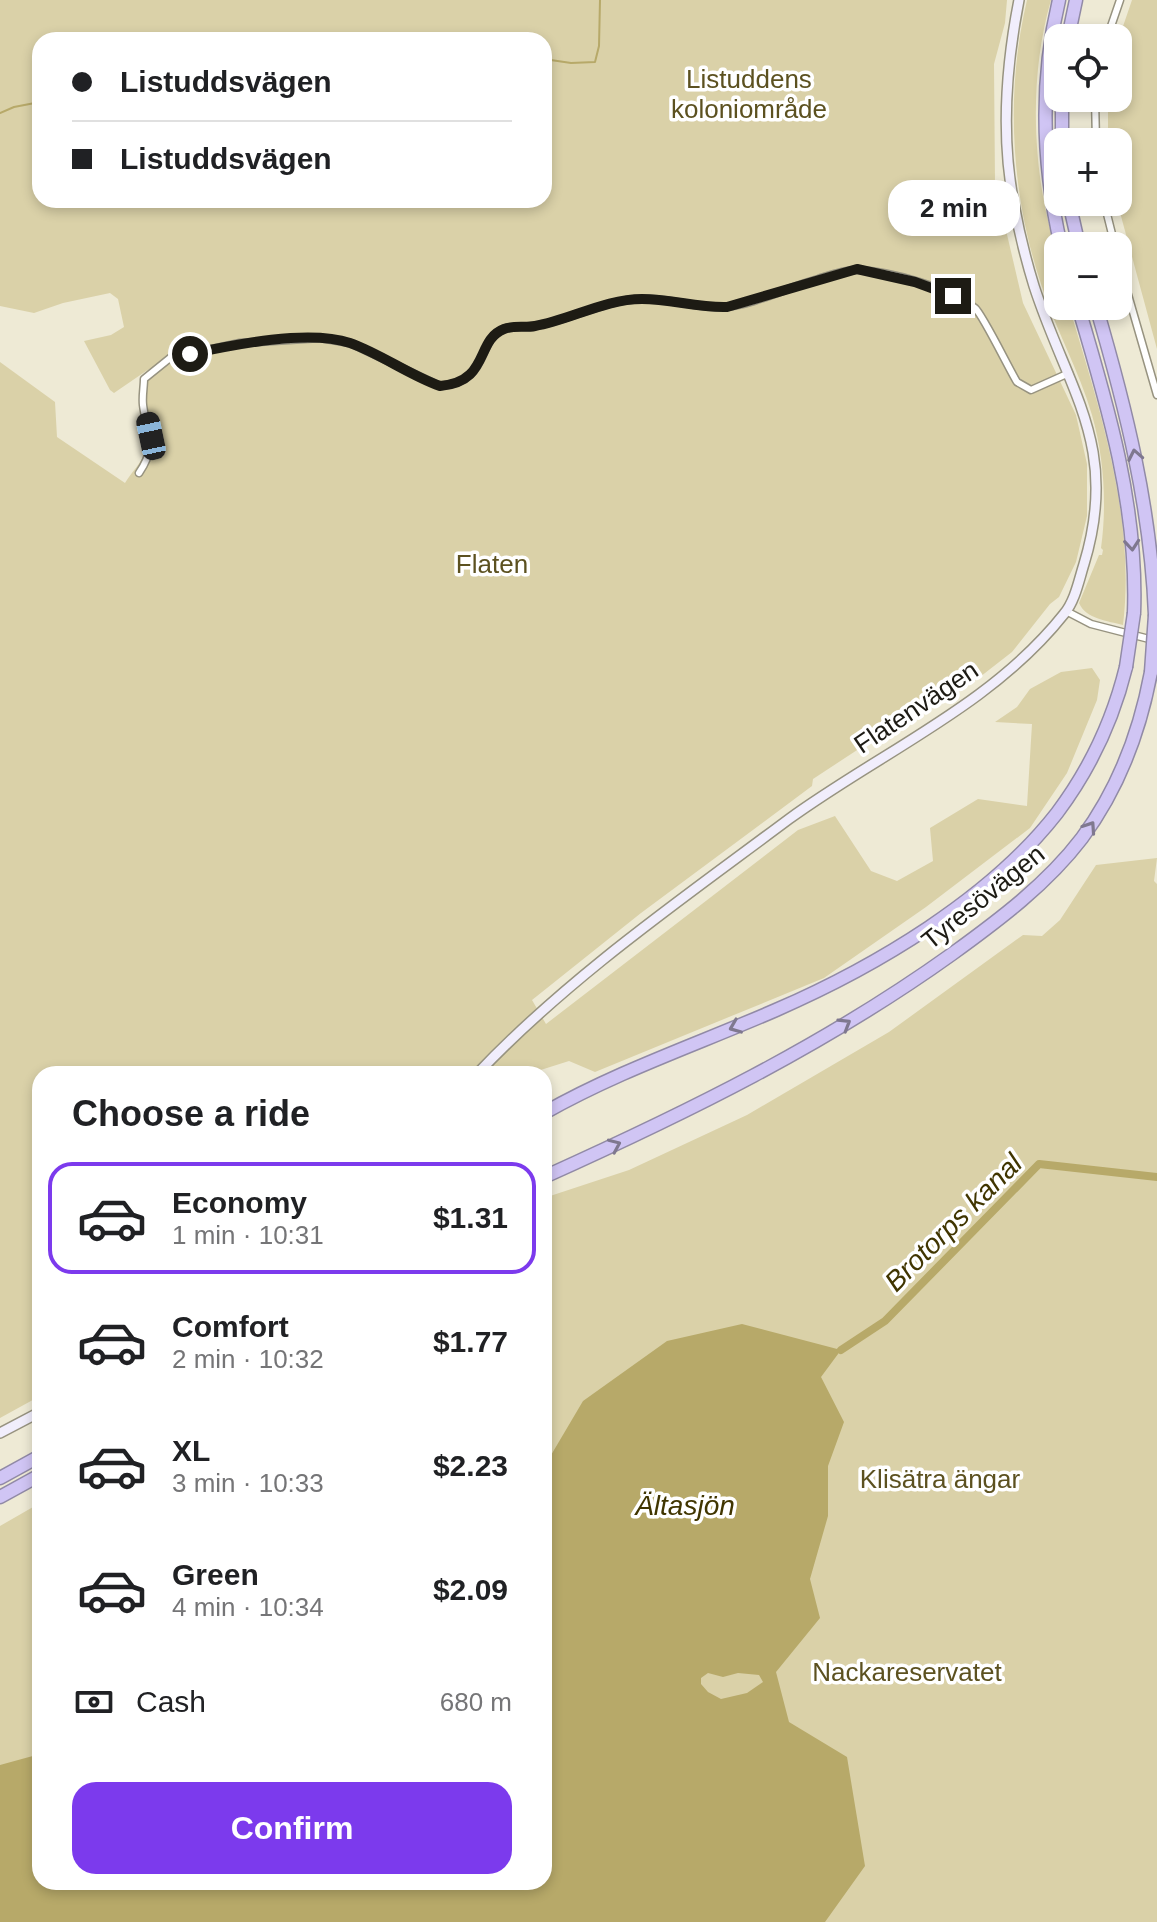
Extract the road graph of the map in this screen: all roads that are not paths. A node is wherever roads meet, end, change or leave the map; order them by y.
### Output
1 (1019, 0) edge
2 (1059, 0) edge
3 (1076, 0) edge
4 (1120, 0) edge
5 (1071, 24) edge
6 (1112, 24) edge
7 (1058, 232) edge
8 (1132, 308) edge
9 (1082, 320) edge
10 (1100, 320) edge
11 (1069, 373) junction
12 (1157, 395) edge
13 (139, 473) dead end
14 (1066, 611) junction
15 (1157, 639) edge
16 (485, 1066) edge
17 (552, 1109) edge
18 (552, 1173) edge
19 (32, 1416) edge
20 (0, 1433) edge
21 (32, 1460) edge
22 (0, 1478) edge
23 (32, 1479) edge
24 (0, 1497) edge

1 - 11 street, Flatenvägen
2 - 7 highway
3 - 5 highway
4 - 6 street
8 - 12 street
9 -> 17 highway, Tyresövägen, bridge
18 -> 10 highway, Tyresövägen, bridge
11 - 13 street
11 - 14 street, Flatenvägen
14 - 15 street
14 - 16 street, Flatenvägen
19 - 20 street
21 - 22 highway
23 - 24 highway

